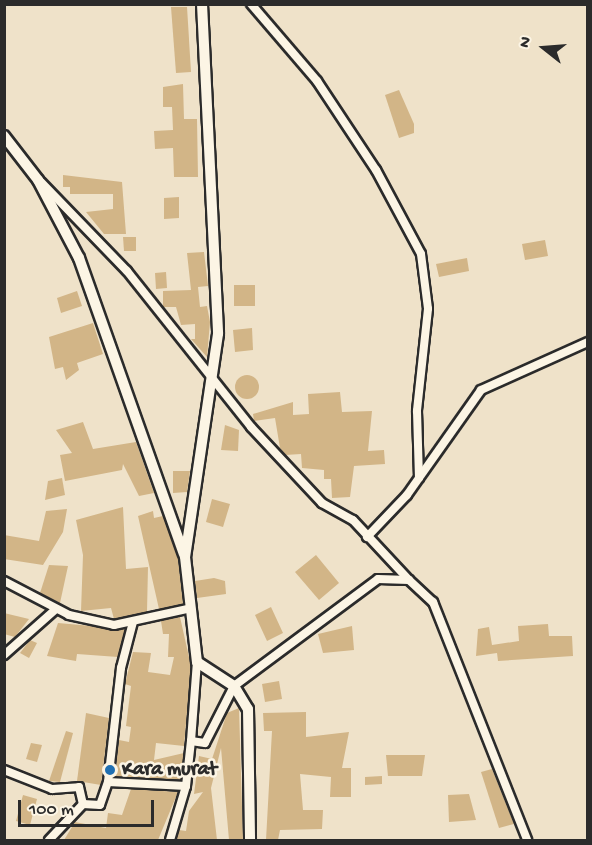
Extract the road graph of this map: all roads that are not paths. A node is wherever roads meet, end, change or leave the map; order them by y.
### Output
1 (202, 4) edge
2 (251, 4) edge
3 (4, 136) edge
4 (38, 180) junction
5 (588, 342) edge
6 (210, 378) junction
7 (418, 478) junction
8 (367, 537) junction
9 (185, 557) junction
10 (409, 580) junction
11 (4, 581) edge
12 (191, 608) junction
13 (56, 609) junction
14 (133, 622) junction
15 (4, 655) edge
16 (197, 663) junction
17 (234, 686) junction
18 (191, 741) junction
19 (4, 770) edge
20 (108, 783) junction
21 (186, 786) junction
22 (83, 804) junction
23 (50, 840) edge
24 (170, 840) edge
25 (250, 840) edge
26 (527, 840) edge

1 - 6 street
2 - 7 street
3 - 4 street
4 - 6 street
4 - 9 street
5 - 7 street
6 - 8 street
6 - 9 street
7 - 8 street
8 - 10 street
9 - 12 street
10 - 17 street
10 - 26 street
11 - 13 street
12 - 14 street
12 - 16 street
13 - 14 street
13 - 15 street
14 - 20 street
16 - 17 street
16 - 18 street
17 - 18 street
17 - 25 street
18 - 21 street
19 - 22 street
20 - 21 street
20 - 22 street
21 - 24 street
22 - 23 street

